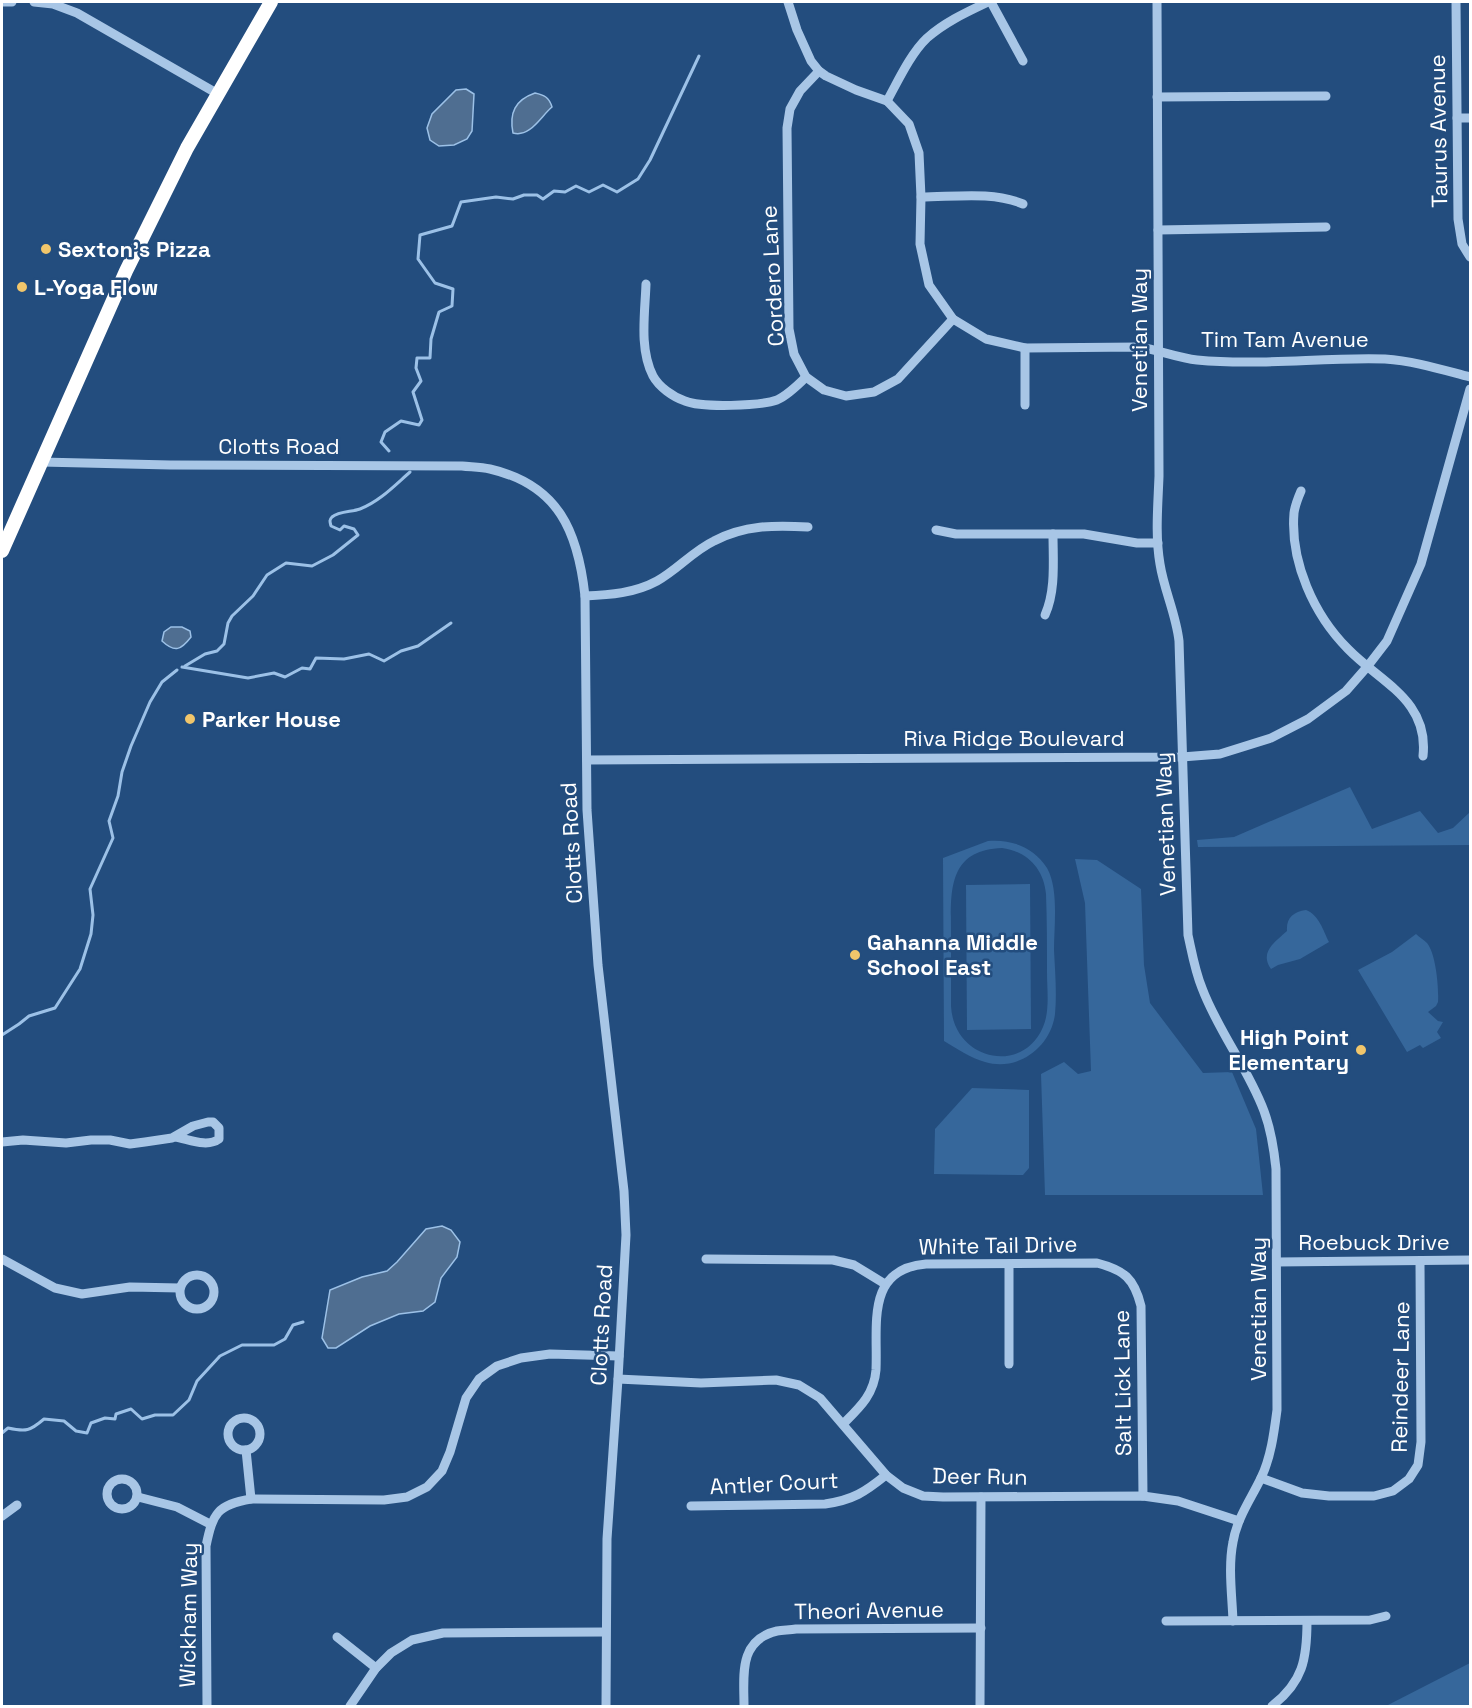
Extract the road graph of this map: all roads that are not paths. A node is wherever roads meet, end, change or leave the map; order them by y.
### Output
1 (2, 2) edge
2 (12, 2) edge
3 (34, 2) edge
4 (271, 2) edge
5 (788, 2) edge
6 (989, 2) edge
7 (1157, 2) edge
8 (1456, 2) edge
9 (1023, 62) dead end
10 (819, 71) junction
11 (218, 94) junction
12 (1326, 96) dead end
13 (1157, 97) junction
14 (887, 101) junction
15 (1457, 118) junction
16 (1470, 118) edge
17 (921, 197) junction
18 (1023, 204) dead end
19 (1326, 227) dead end
20 (1158, 230) junction
21 (1470, 257) edge
22 (646, 284) dead end
23 (953, 319) junction
24 (1025, 348) junction
25 (1158, 350) junction
26 (806, 377) junction
27 (1470, 377) edge
28 (1470, 389) edge
29 (1025, 405) dead end
30 (41, 462) junction
31 (1300, 490) dead end
32 (808, 526) dead end
33 (936, 530) dead end
34 (1053, 534) junction
35 (1158, 543) junction
36 (2, 552) edge
37 (585, 596) junction
38 (1046, 615) dead end
39 (1368, 667) junction
40 (1423, 756) dead end
41 (1182, 757) junction
42 (587, 760) junction
43 (175, 1137) dead end
44 (2, 1142) edge
45 (2, 1259) edge
46 (706, 1259) dead end
47 (1470, 1260) edge
48 (1277, 1262) junction
49 (1420, 1262) junction
50 (1009, 1264) junction
51 (1125, 1275) joint
52 (885, 1284) junction
53 (180, 1288) dead end
54 (619, 1356) junction
55 (1009, 1364) dead end
56 (618, 1379) junction
57 (843, 1424) junction
58 (246, 1450) dead end
59 (886, 1475) junction
60 (1261, 1478) junction
61 (1143, 1496) junction
62 (138, 1497) dead end
63 (981, 1497) junction
64 (251, 1499) junction
65 (17, 1505) dead end
66 (691, 1506) dead end
67 (2, 1516) edge
68 (1239, 1521) junction
69 (210, 1524) junction
70 (1386, 1616) dead end
71 (1166, 1621) dead end
72 (1233, 1621) junction
73 (1307, 1621) junction
74 (981, 1628) junction
75 (605, 1632) junction
76 (337, 1637) dead end
77 (376, 1668) junction
78 (207, 1707) edge
79 (350, 1707) edge
80 (606, 1707) edge
81 (744, 1707) edge
82 (980, 1707) edge
83 (1272, 1707) edge

1 - 2 street
3 - 11 street
4 - 11 highway
5 - 10 street
6 - 9 street
6 - 14 street
7 - 13 street, Venetian Way
8 - 15 street, Taurus Avenue
10 - 14 street, Tim Tam Avenue
10 - 26 street, Cordero Lane
11 - 30 highway
12 - 13 street
13 - 20 street, Venetian Way
14 - 17 street, Tim Tam Avenue
15 - 16 street
15 - 21 street, Taurus Avenue
17 - 18 street
17 - 23 street, Tim Tam Avenue
19 - 20 street
20 - 25 street, Venetian Way
22 - 26 street
23 - 24 street, Tim Tam Avenue
23 - 26 street
24 - 25 street, Tim Tam Avenue
24 - 29 street
25 - 27 street, Tim Tam Avenue
25 - 35 street, Venetian Way
28 - 39 street, Riva Ridge Boulevard
30 - 36 highway
30 - 37 street, Clotts Road
31 - 39 street
32 - 37 street
33 - 34 street
34 - 35 street
34 - 38 street
35 - 41 street, Venetian Way
37 - 42 street, Clotts Road
39 - 40 street
39 - 41 street, Riva Ridge Boulevard
41 - 42 street, Riva Ridge Boulevard
41 - 48 street, Venetian Way
42 - 54 street, Clotts Road
43 - 44 street
45 - 53 street
46 - 52 street
47 - 49 street, Roebuck Drive
48 - 49 street, Roebuck Drive
48 - 60 street, Venetian Way
49 - 60 street, Reindeer Lane
50 - 51 street, White Tail Drive
50 - 52 street, White Tail Drive
50 - 55 street
51 - 61 street, Salt Lick Lane
52 - 57 street
54 - 56 street, Clotts Road
54 - 64 street
56 - 57 street, Deer Run
56 - 75 street, Clotts Road
57 - 59 street, Deer Run
58 - 64 street
59 - 63 street, Deer Run
59 - 66 street, Antler Court
60 - 68 street, Venetian Way
61 - 63 street, Deer Run
61 - 68 street, Deer Run
62 - 69 street
63 - 74 street
64 - 69 street
65 - 67 street
68 - 72 street, Venetian Way
69 - 78 street, Wickham Way
70 - 73 street
71 - 72 street
72 - 73 street
73 - 83 street
74 - 81 street, Theori Avenue
74 - 82 street
75 - 77 street
75 - 80 street, Clotts Road
76 - 77 street
77 - 79 street

